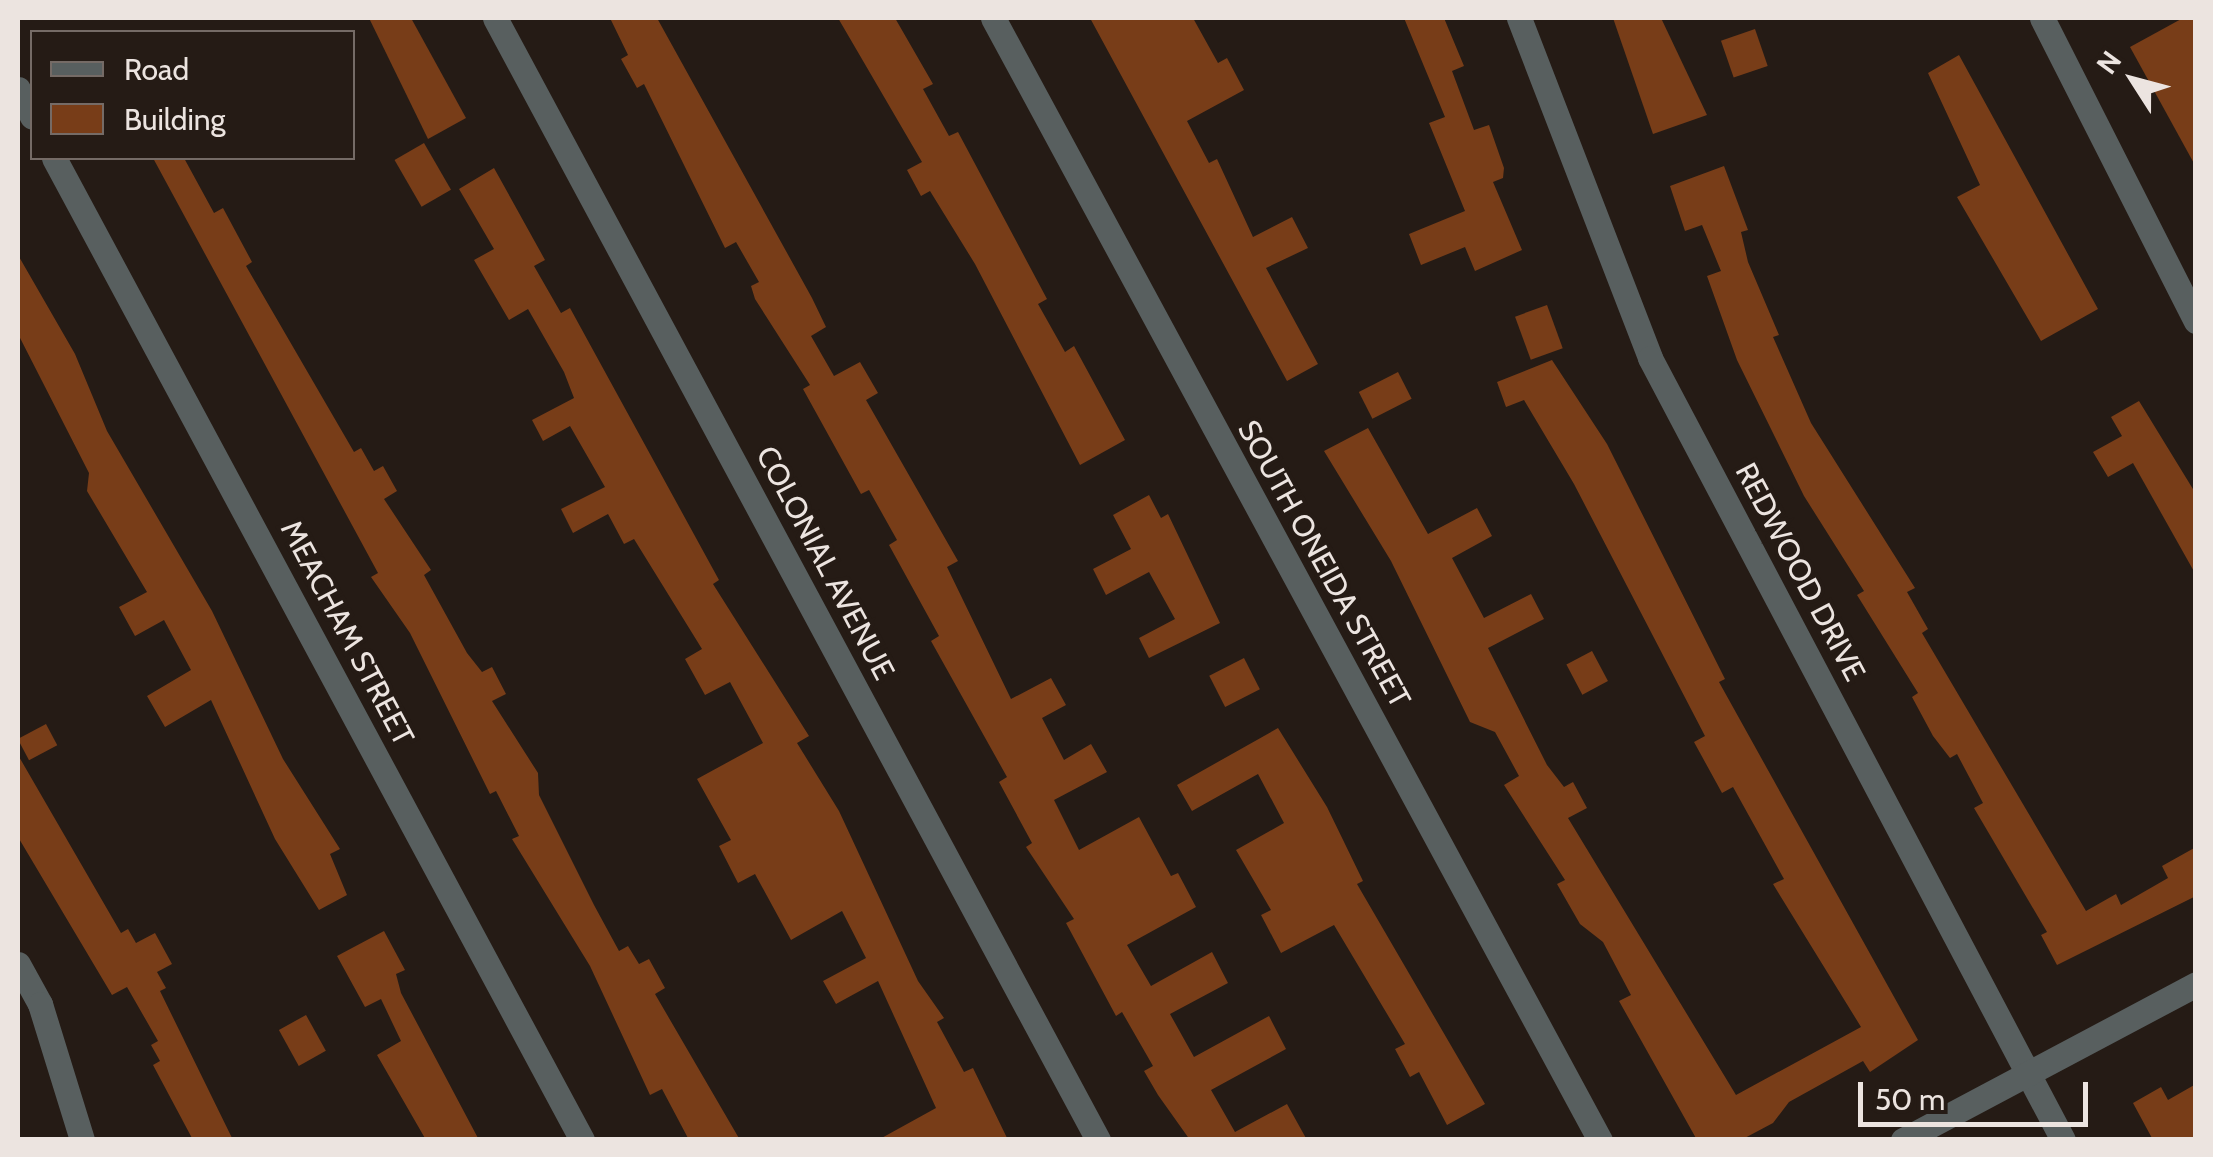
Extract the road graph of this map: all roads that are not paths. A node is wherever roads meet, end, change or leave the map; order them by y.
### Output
1 (495, 18) edge
2 (993, 18) edge
3 (1520, 18) edge
4 (2053, 21) edge
5 (18, 89) edge
6 (30, 113) edge
7 (55, 160) edge
8 (2196, 321) edge
9 (18, 964) edge
10 (2196, 984) edge
11 (2027, 1072) junction
12 (82, 1140) edge
13 (582, 1140) edge
14 (1098, 1140) edge
15 (1600, 1140) edge
16 (1903, 1140) edge
17 (2063, 1140) edge

1 - 14 street, COLONIAL AVENUE
2 - 15 street, SOUTH ONEIDA STREET
3 - 11 street, REDWOOD DRIVE
4 - 8 street
5 - 6 street
7 - 13 street, MEACHAM STREET
9 - 12 street
10 - 11 street
11 - 16 street
11 - 17 street, REDWOOD DRIVE

